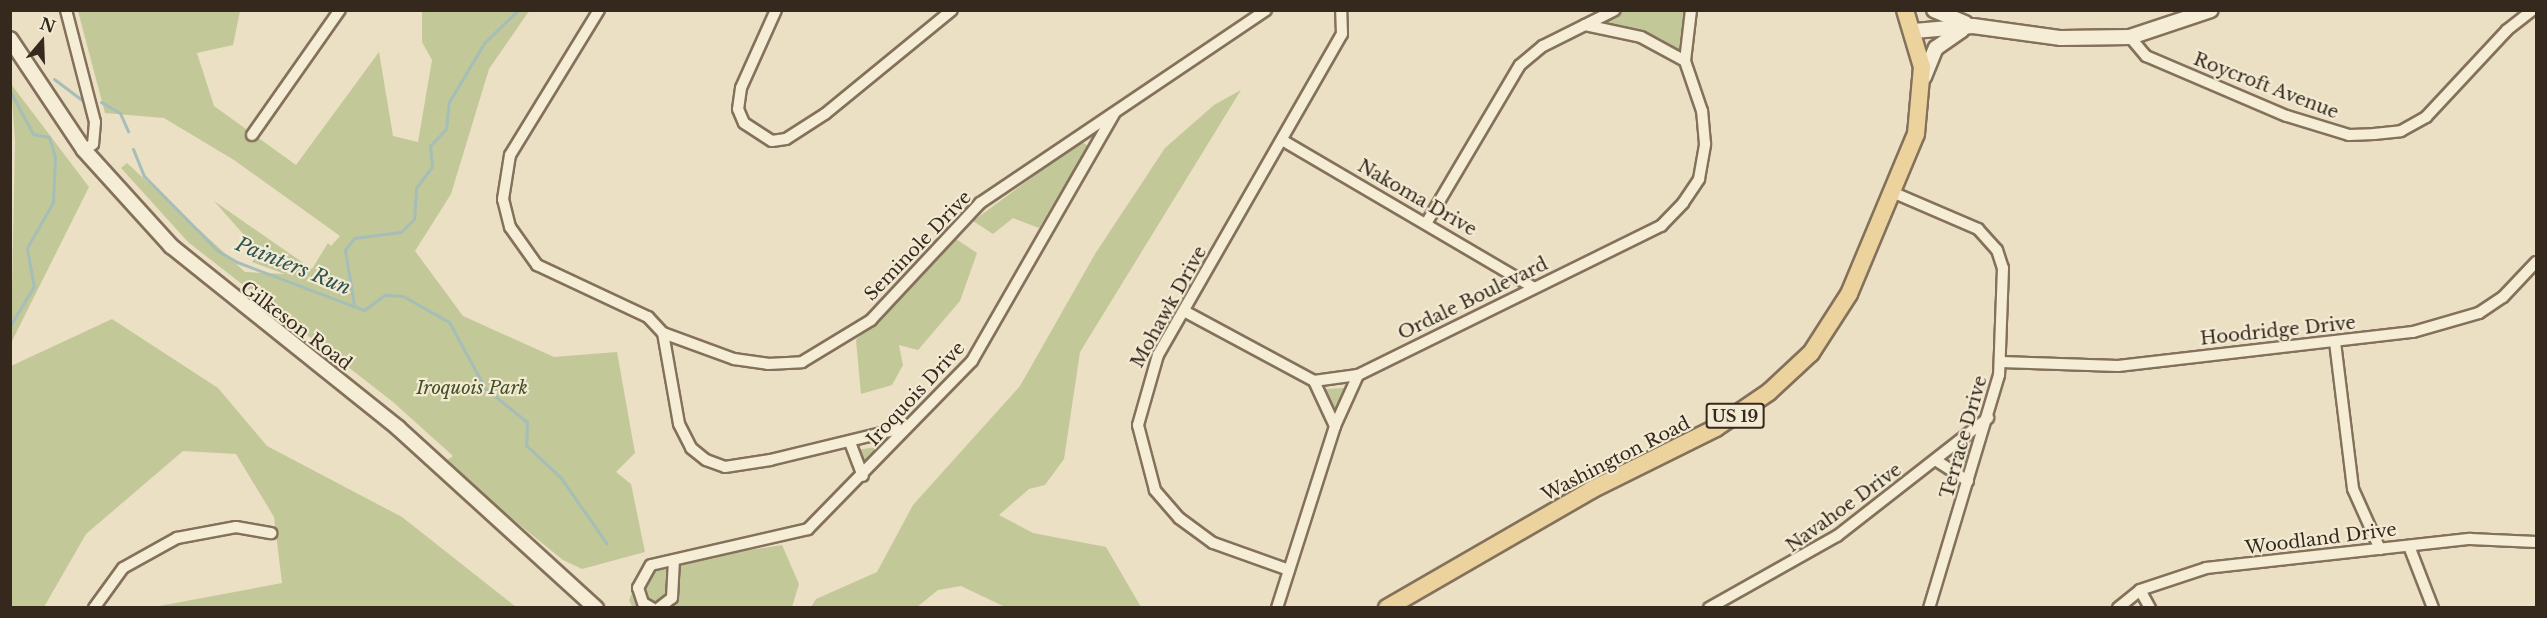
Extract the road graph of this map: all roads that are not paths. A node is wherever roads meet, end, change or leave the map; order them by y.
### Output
1 (66, 10) edge
2 (340, 10) edge
3 (599, 10) edge
4 (776, 10) edge
5 (952, 10) edge
6 (1266, 10) edge
7 (1341, 10) edge
8 (1615, 10) edge
9 (1690, 10) edge
10 (1905, 10) edge
11 (1934, 10) edge
12 (2211, 10) edge
13 (2533, 10) edge
14 (1585, 25) junction
15 (1973, 26) junction
16 (1914, 31) junction
17 (2130, 37) junction
18 (10, 39) edge
19 (1685, 61) junction
20 (1923, 80) junction
21 (1114, 114) junction
22 (252, 135) dead end
23 (1282, 140) junction
24 (84, 150) junction
25 (1892, 192) junction
26 (1427, 222) junction
27 (2536, 261) edge
28 (1533, 287) junction
29 (1184, 311) junction
30 (663, 333) junction
31 (2335, 342) junction
32 (2001, 362) junction
33 (1358, 375) junction
34 (1314, 381) junction
35 (1988, 418) junction
36 (1335, 426) junction
37 (907, 427) junction
38 (852, 445) junction
39 (1937, 461) junction
40 (863, 476) junction
41 (1968, 481) junction
42 (271, 532) dead end
43 (2536, 542) edge
44 (2409, 546) junction
45 (2380, 549) junction
46 (674, 560) junction
47 (1289, 570) junction
48 (2140, 590) junction
49 (94, 608) edge
50 (596, 608) edge
51 (652, 608) edge
52 (659, 608) edge
53 (1277, 608) edge
54 (1387, 608) edge
55 (1709, 608) edge
56 (1929, 608) edge
57 (2118, 608) edge
58 (2150, 608) edge
59 (2433, 608) edge

1 - 24 street
2 - 22 street
3 - 30 street
4 - 5 street
6 - 21 street, Seminole Drive
7 - 23 street, Mohawk Drive
8 - 14 street
9 - 19 street, Ordale Boulevard
10 - 16 main road, Washington Road / US 19
11 - 15 street
12 - 17 street
13 - 17 street, Roycroft Avenue
14 - 19 street
14 - 26 street
15 - 16 street
15 - 17 street
15 - 20 street
16 - 20 main road, Washington Road / US 19
18 - 24 street, Gilkeson Road
19 - 28 street, Ordale Boulevard
20 - 25 main road, Washington Road / US 19
21 - 30 street, Seminole Drive
21 - 37 street, Iroquois Drive
23 - 26 street, Nakoma Drive
23 - 29 street, Mohawk Drive
24 - 50 street, Gilkeson Road
25 - 32 street, Terrace Drive
25 - 54 main road, Washington Road / US 19
26 - 28 street, Nakoma Drive
27 - 31 street, Hoodridge Drive
28 - 33 street, Ordale Boulevard
29 - 34 street
29 - 47 street, Mohawk Drive
30 - 38 street
31 - 32 street, Hoodridge Drive
31 - 45 street
32 - 35 street, Terrace Drive
33 - 34 street, Ordale Boulevard
33 - 36 street
34 - 36 street
35 - 39 street, Navahoe Drive
35 - 41 street, Terrace Drive
36 - 47 street
37 - 38 street
37 - 40 street, Iroquois Drive
38 - 40 street
39 - 41 street
39 - 55 street, Navahoe Drive
40 - 46 street, Iroquois Drive
41 - 56 street, Terrace Drive
42 - 49 street
43 - 44 street, Woodland Drive
44 - 45 street, Woodland Drive
44 - 59 street
45 - 48 street, Woodland Drive
46 - 51 street, Iroquois Drive
46 - 52 street
47 - 53 street
48 - 57 street, Woodland Drive
48 - 58 street

